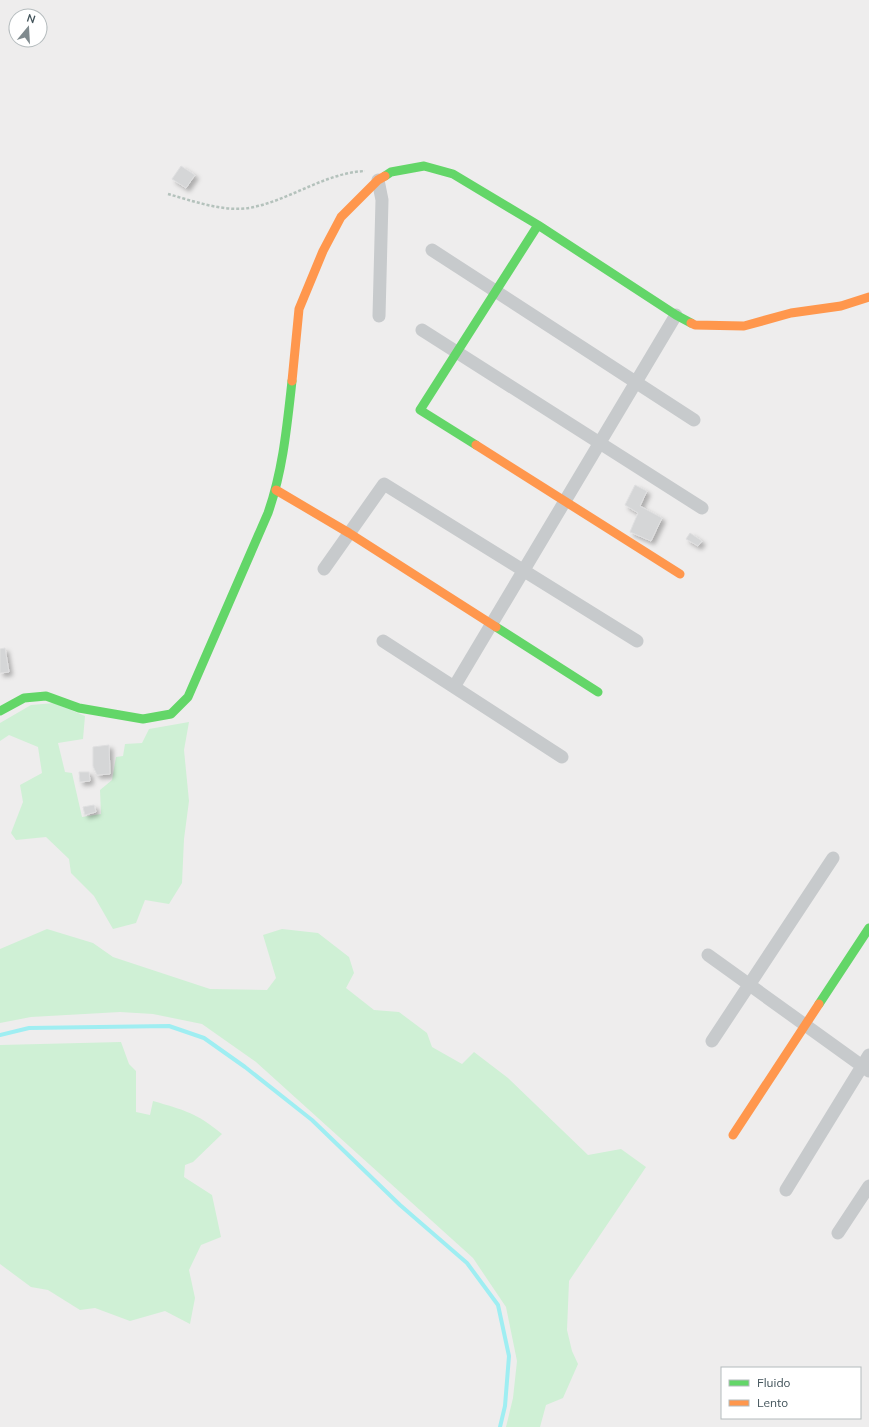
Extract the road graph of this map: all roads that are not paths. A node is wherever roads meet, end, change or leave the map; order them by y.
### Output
1 (378, 180) junction
2 (538, 224) junction
3 (432, 250) dead end
4 (496, 291) junction
5 (869, 297) edge
6 (676, 315) junction
7 (379, 316) dead end
8 (422, 330) dead end
9 (457, 352) junction
10 (636, 382) junction
11 (694, 420) dead end
12 (599, 443) junction
13 (276, 490) junction
14 (564, 502) junction
15 (702, 508) dead end
16 (349, 533) junction
17 (324, 569) dead end
18 (523, 570) junction
19 (680, 574) dead end
20 (492, 623) junction
21 (383, 641) dead end
22 (637, 641) dead end
23 (454, 687) junction
24 (598, 692) dead end
25 (0, 711) edge
26 (562, 757) dead end
27 (833, 858) dead end
28 (869, 928) edge
29 (708, 955) dead end
30 (749, 985) junction
31 (805, 1025) junction
32 (712, 1041) dead end
33 (867, 1064) edge
34 (734, 1135) dead end
35 (869, 1186) edge
36 (786, 1190) dead end
37 (838, 1233) dead end

1 - 2 street
1 - 7 street
1 - 13 street
2 - 4 street
2 - 6 street
3 - 4 street
4 - 9 street
4 - 10 street
5 - 6 street
6 - 10 street
8 - 9 street
9 - 12 street
9 - 14 street
10 - 11 street
10 - 12 street
12 - 14 street
12 - 15 street
13 - 16 street
13 - 25 street
14 - 18 street
14 - 19 street
16 - 17 street
16 - 18 street
16 - 20 street
18 - 20 street
18 - 22 street
20 - 23 street
20 - 24 street
21 - 23 street
23 - 26 street
27 - 30 street
28 - 31 street
29 - 30 street
30 - 31 street
30 - 32 street
31 - 33 street
31 - 34 street
33 - 36 street
35 - 37 street

